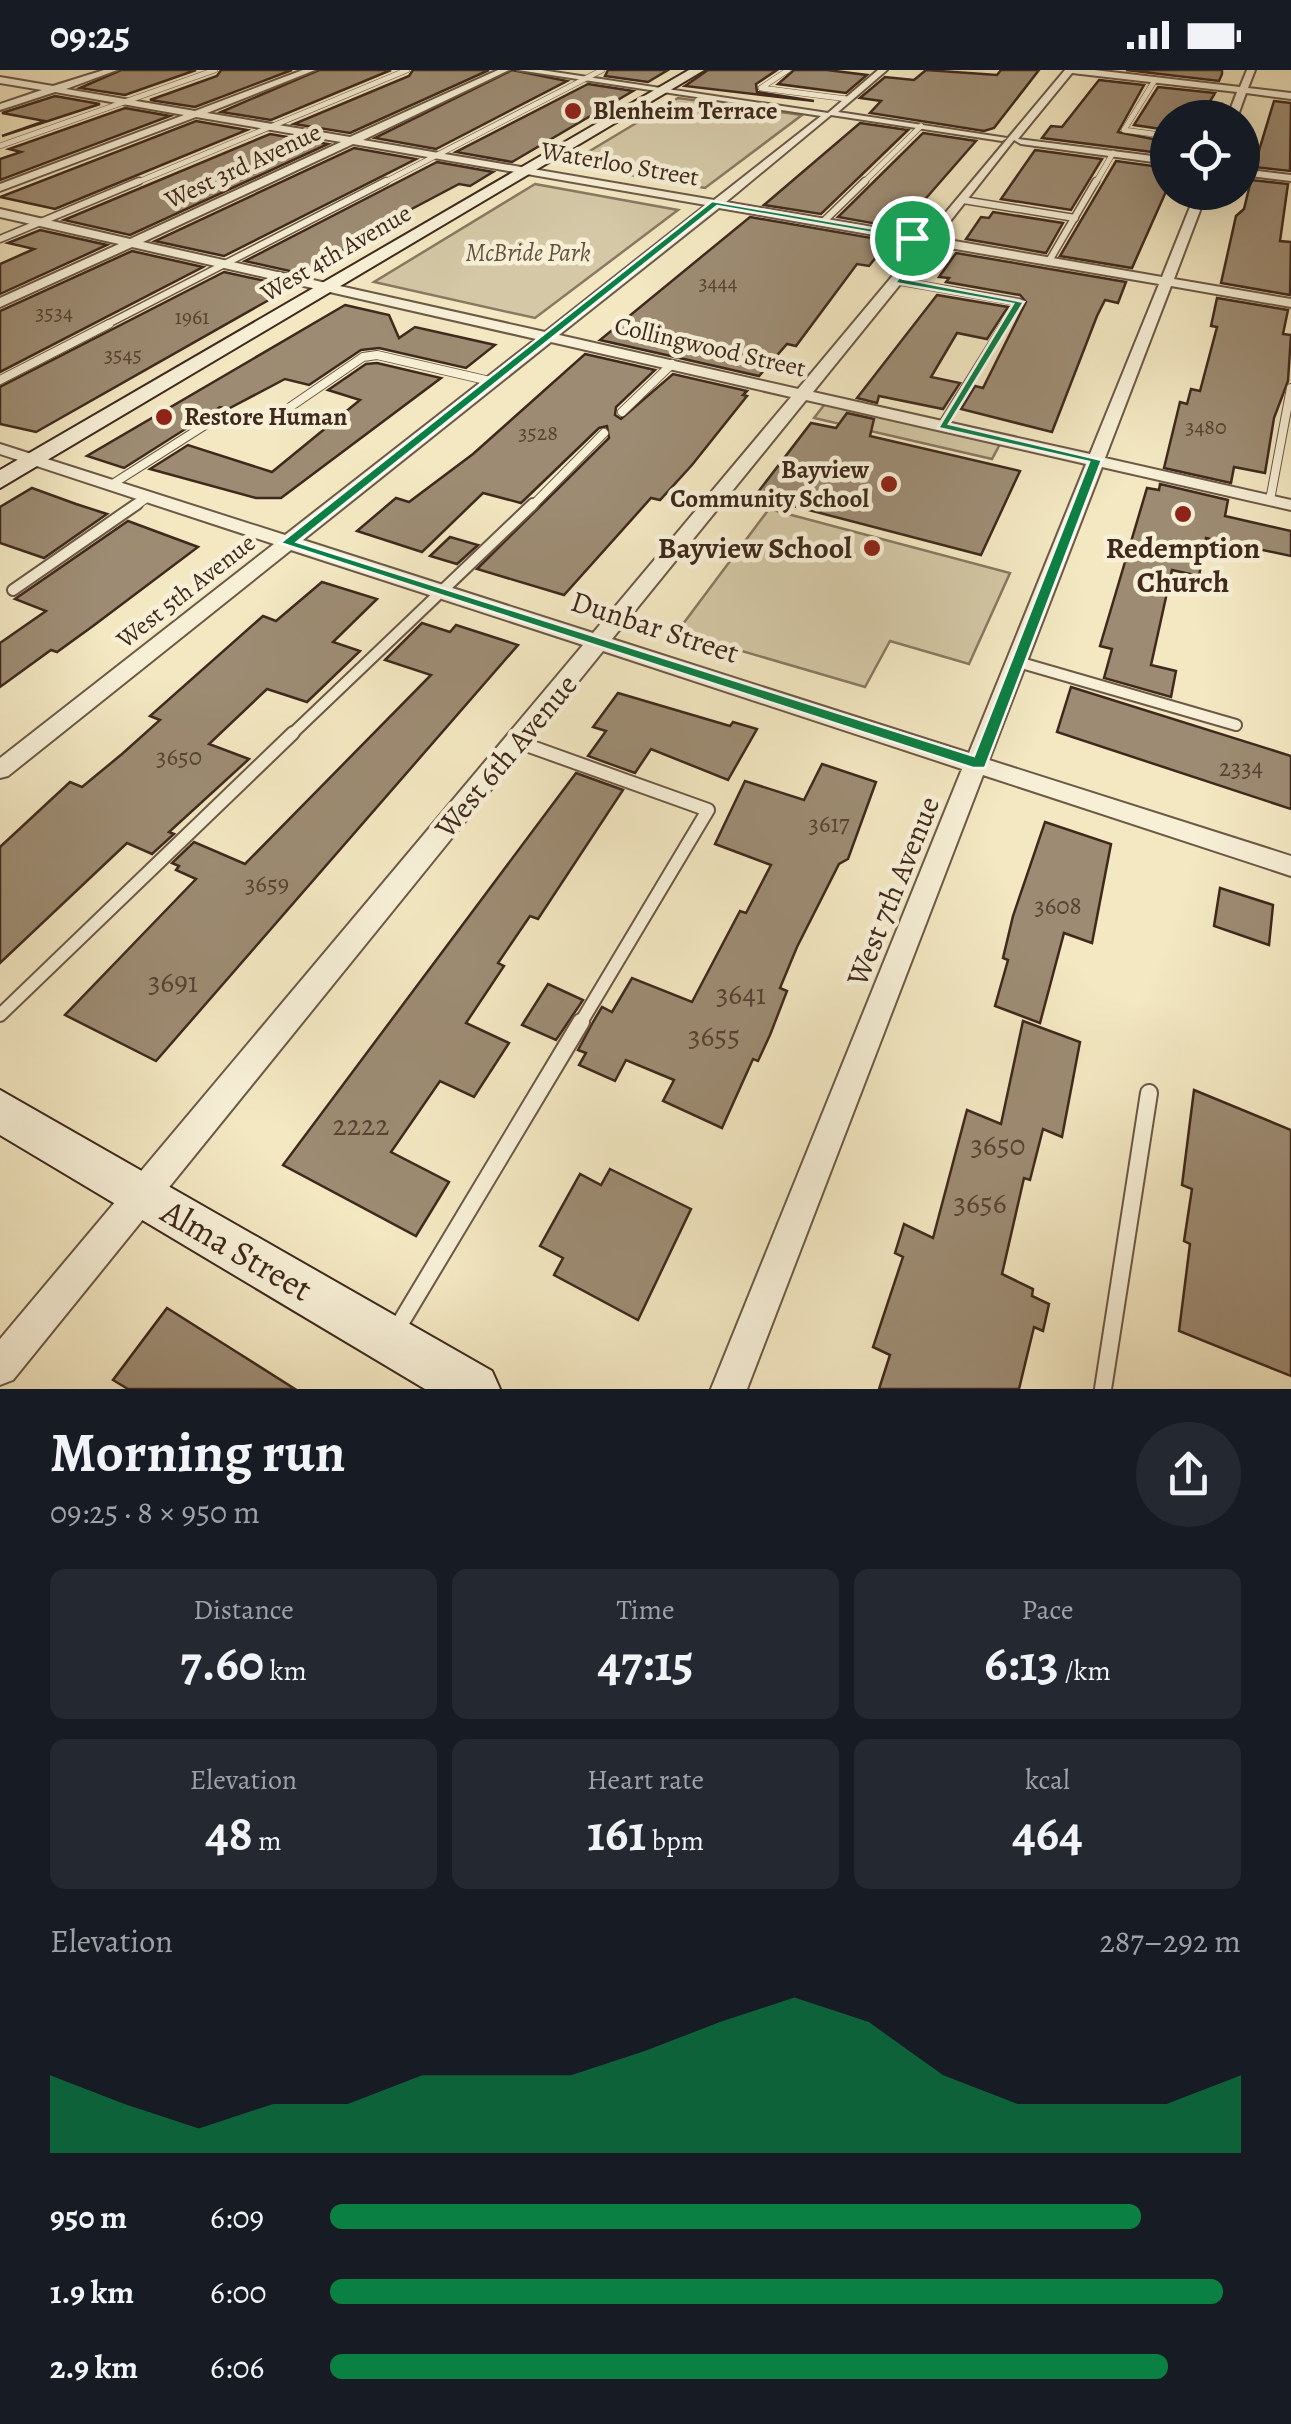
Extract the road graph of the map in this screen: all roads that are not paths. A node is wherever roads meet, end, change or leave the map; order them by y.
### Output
1 (112, 70) edge
2 (215, 70) edge
3 (311, 70) edge
4 (407, 70) edge
5 (505, 70) edge
6 (522, 70) edge
7 (602, 70) edge
8 (698, 70) edge
9 (788, 70) edge
10 (884, 70) edge
11 (1071, 70) edge
12 (1251, 70) edge
13 (585, 79) junction
14 (0, 80) edge
15 (1156, 80) junction
16 (54, 89) junction
17 (665, 90) junction
18 (1243, 90) junction
19 (1291, 96) edge
20 (847, 100) junction
21 (1239, 100) edge
22 (126, 101) junction
23 (0, 106) edge
24 (196, 114) junction
25 (830, 114) junction
26 (271, 126) junction
27 (921, 126) junction
28 (1150, 134) edge
29 (1012, 139) junction
30 (352, 140) junction
31 (0, 146) edge
32 (1113, 154) junction
33 (438, 155) junction
34 (1150, 159) edge
35 (527, 170) junction
36 (1260, 174) edge
37 (1291, 178) edge
38 (0, 188) edge
39 (963, 200) junction
40 (715, 203) junction
41 (1195, 210) edge
42 (0, 213) edge
43 (1074, 218) junction
44 (40, 222) junction
45 (823, 222) junction
46 (0, 239) edge
47 (930, 240) junction
48 (132, 242) junction
49 (1049, 261) junction
50 (224, 263) junction
51 (898, 280) junction
52 (1167, 282) junction
53 (330, 286) junction
54 (0, 303) edge
55 (1291, 304) edge
56 (546, 336) junction
57 (672, 364) junction
58 (0, 380) edge
59 (490, 381) junction
60 (1291, 388) edge
61 (801, 393) junction
62 (622, 412) dead end
63 (277, 416) dead end
64 (213, 420) dead end
65 (942, 426) junction
66 (604, 432) dead end
67 (0, 449) edge
68 (34, 460) junction
69 (1096, 460) junction
70 (0, 480) edge
71 (111, 485) junction
72 (148, 498) junction
73 (1270, 500) junction
74 (1291, 504) edge
75 (287, 543) junction
76 (13, 590) dead end
77 (444, 591) junction
78 (600, 640) junction
79 (1018, 662) junction
80 (1236, 725) dead end
81 (518, 742) junction
82 (979, 764) junction
83 (0, 770) edge
84 (1291, 866) edge
85 (0, 1016) edge
86 (1149, 1093) dead end
87 (0, 1111) edge
88 (142, 1194) junction
89 (390, 1340) junction
90 (0, 1368) edge
91 (474, 1389) edge
92 (729, 1389) edge
93 (1103, 1389) edge

1 - 16 street
2 - 22 lane
3 - 24 street
4 - 26 lane
5 - 30 street, West 3rd Avenue
6 - 13 street
7 - 13 lane
8 - 17 main road, West 4th Avenue
9 - 20 lane
10 - 20 street, West 5th Avenue
11 - 15 street
11 - 29 street, West 6th Avenue
12 - 18 street
13 - 17 street
13 - 33 lane
14 - 16 street, Waterloo Street
15 - 18 street
15 - 28 lane
16 - 22 street, Waterloo Street
16 - 23 street
17 - 25 street
17 - 35 main road, West 4th Avenue
18 - 19 street
18 - 21 street
20 - 25 street, West 5th Avenue
22 - 24 street, Waterloo Street
22 - 31 lane
24 - 26 street, Waterloo Street
24 - 38 street
25 - 27 street
25 - 40 street, West 5th Avenue
26 - 30 street, Waterloo Street
26 - 44 lane
27 - 29 street
27 - 45 lane
29 - 32 street
29 - 39 street, West 6th Avenue
30 - 33 street, Waterloo Street
30 - 48 street, West 3rd Avenue
32 - 34 street
32 - 43 lane
33 - 35 street, Waterloo Street
33 - 50 lane
35 - 40 street, Waterloo Street
35 - 53 main road, West 4th Avenue
36 - 37 street
39 - 43 lane
39 - 47 street, West 6th Avenue
40 - 45 street, Waterloo Street
40 - 56 street, West 5th Avenue
41 - 52 street, West 7th Avenue
42 - 44 street, Collingwood Street
43 - 49 lane
44 - 46 lane
44 - 48 street, Collingwood Street
45 - 47 street, Waterloo Street
47 - 49 street, Waterloo Street
47 - 51 street, West 6th Avenue
48 - 50 street, Collingwood Street
48 - 54 street, West 3rd Avenue
49 - 52 street, Waterloo Street
50 - 53 street, Collingwood Street
50 - 58 lane
51 - 61 street, West 6th Avenue
51 - 65 lane
52 - 55 street, Waterloo Street
52 - 69 street, West 7th Avenue
53 - 56 street, Collingwood Street
53 - 68 main road, West 4th Avenue
56 - 57 street, Collingwood Street
56 - 59 street, West 5th Avenue
57 - 61 street, Collingwood Street
57 - 62 lane
59 - 63 lane
59 - 75 street, West 5th Avenue
60 - 73 lane
61 - 65 street, Collingwood Street
61 - 78 street, West 6th Avenue
64 - 71 lane
65 - 69 street, Collingwood Street
66 - 77 lane
67 - 68 street, Dunbar Street
68 - 70 main road, West 4th Avenue
68 - 71 street, Dunbar Street
69 - 73 street, Collingwood Street
69 - 79 street, West 7th Avenue
71 - 72 street, Dunbar Street
72 - 75 street, Dunbar Street
72 - 76 lane
73 - 74 street, Collingwood Street
75 - 77 street, Dunbar Street
75 - 83 street, West 5th Avenue
77 - 78 street, Dunbar Street
77 - 85 lane
78 - 81 street, West 6th Avenue
78 - 82 street, Dunbar Street
79 - 80 lane
79 - 82 street, West 7th Avenue
81 - 88 street, West 6th Avenue
81 - 89 lane
82 - 84 street, Dunbar Street
82 - 92 street, West 7th Avenue
86 - 93 lane
87 - 88 main road, Alma Street
88 - 89 main road, Alma Street
88 - 90 street, West 6th Avenue
89 - 91 main road, Alma Street

